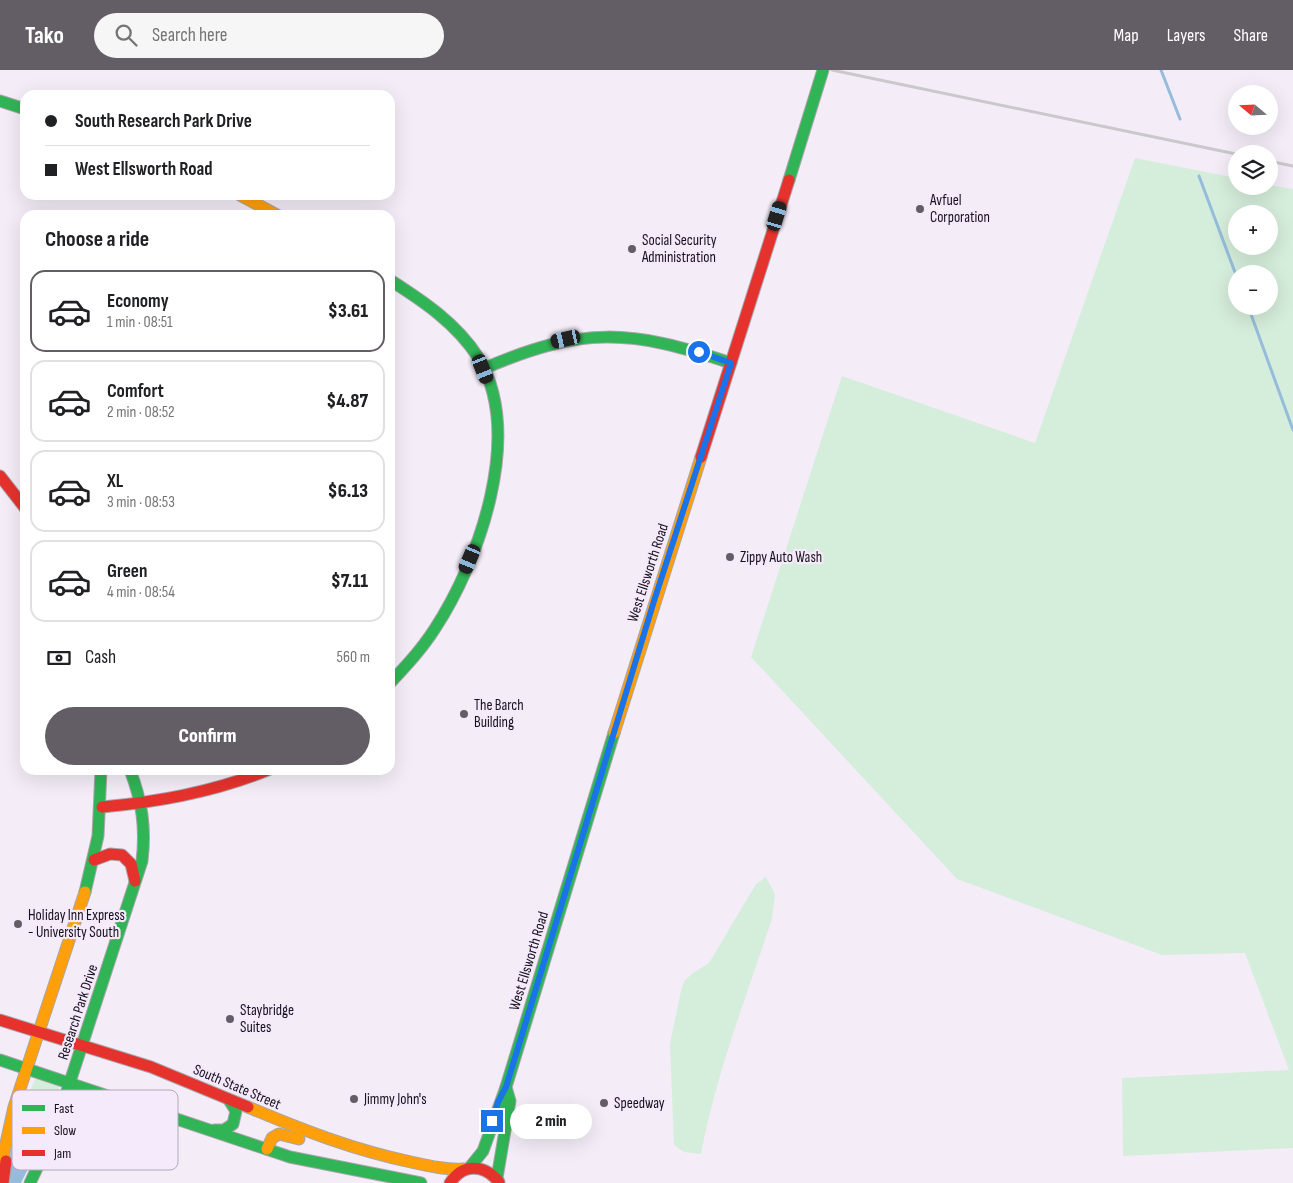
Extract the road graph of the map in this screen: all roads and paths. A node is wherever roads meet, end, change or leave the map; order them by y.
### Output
1 (823, 70) edge
2 (0, 101) edge
3 (20, 107) edge
4 (249, 200) edge
5 (268, 210) edge
6 (395, 283) edge
7 (731, 363) junction
8 (483, 369) junction
9 (0, 476) edge
10 (20, 502) edge
11 (395, 677) edge
12 (101, 775) edge
13 (132, 775) edge
14 (254, 775) edge
15 (143, 804) junction
16 (102, 807) junction
17 (94, 860) junction
18 (136, 883) junction
19 (0, 1020) edge
20 (39, 1031) junction
21 (83, 1045) junction
22 (0, 1060) edge
23 (27, 1070) junction
24 (70, 1083) junction
25 (506, 1087) junction
26 (21, 1090) edge
27 (67, 1090) edge
28 (91, 1090) edge
29 (229, 1100) junction
30 (12, 1118) edge
31 (178, 1119) edge
32 (208, 1129) junction
33 (4, 1143) junction
34 (340, 1144) junction
35 (267, 1149) junction
36 (379, 1154) junction
37 (316, 1163) junction
38 (467, 1168) junction
39 (346, 1169) junction
40 (0, 1170) edge
41 (36, 1170) edge
42 (498, 1181) edge
43 (3, 1183) edge
44 (30, 1183) edge
45 (386, 1183) edge
46 (421, 1183) edge
47 (450, 1183) edge

1 - 7 main road, West Ellsworth Road
2 - 3 main road
4 - 5 main road
6 - 8 main road
7 - 8 main road
7 - 25 main road, West Ellsworth Road
8 - 11 main road
9 - 10 main road
12 - 16 main road, Research Park Drive
13 - 15 main road, Research Park Drive
14 - 15 main road
15 - 16 main road
15 - 18 main road, Research Park Drive
16 - 17 main road, Research Park Drive
17 - 18 main road
17 - 20 main road, Research Park Drive
18 - 21 main road, Research Park Drive
19 - 20 main road, South State Street
20 - 21 main road, South State Street
20 - 23 main road, Research Park Drive
21 - 24 main road, Research Park Drive
21 - 29 main road, South State Street
22 - 23 main road
23 - 24 main road
23 - 26 main road, Research Park Drive
24 - 27 main road, Research Park Drive
24 - 28 main road
25 - 38 main road, West Ellsworth Road
25 - 42 main road, West Ellsworth Road
29 - 32 main road
29 - 34 main road, South State Street
30 - 33 main road, Research Park Drive
31 - 32 main road
32 - 35 main road
33 - 40 main road
33 - 43 main road
34 - 35 main road
34 - 36 main road, South State Street
35 - 37 main road
36 - 37 main road
36 - 38 main road, South State Street
37 - 39 main road
38 - 42 main road, South State Street
38 - 47 main road, West Ellsworth Road
39 - 45 main road
39 - 46 main road
41 - 44 main road, Research Park Drive

